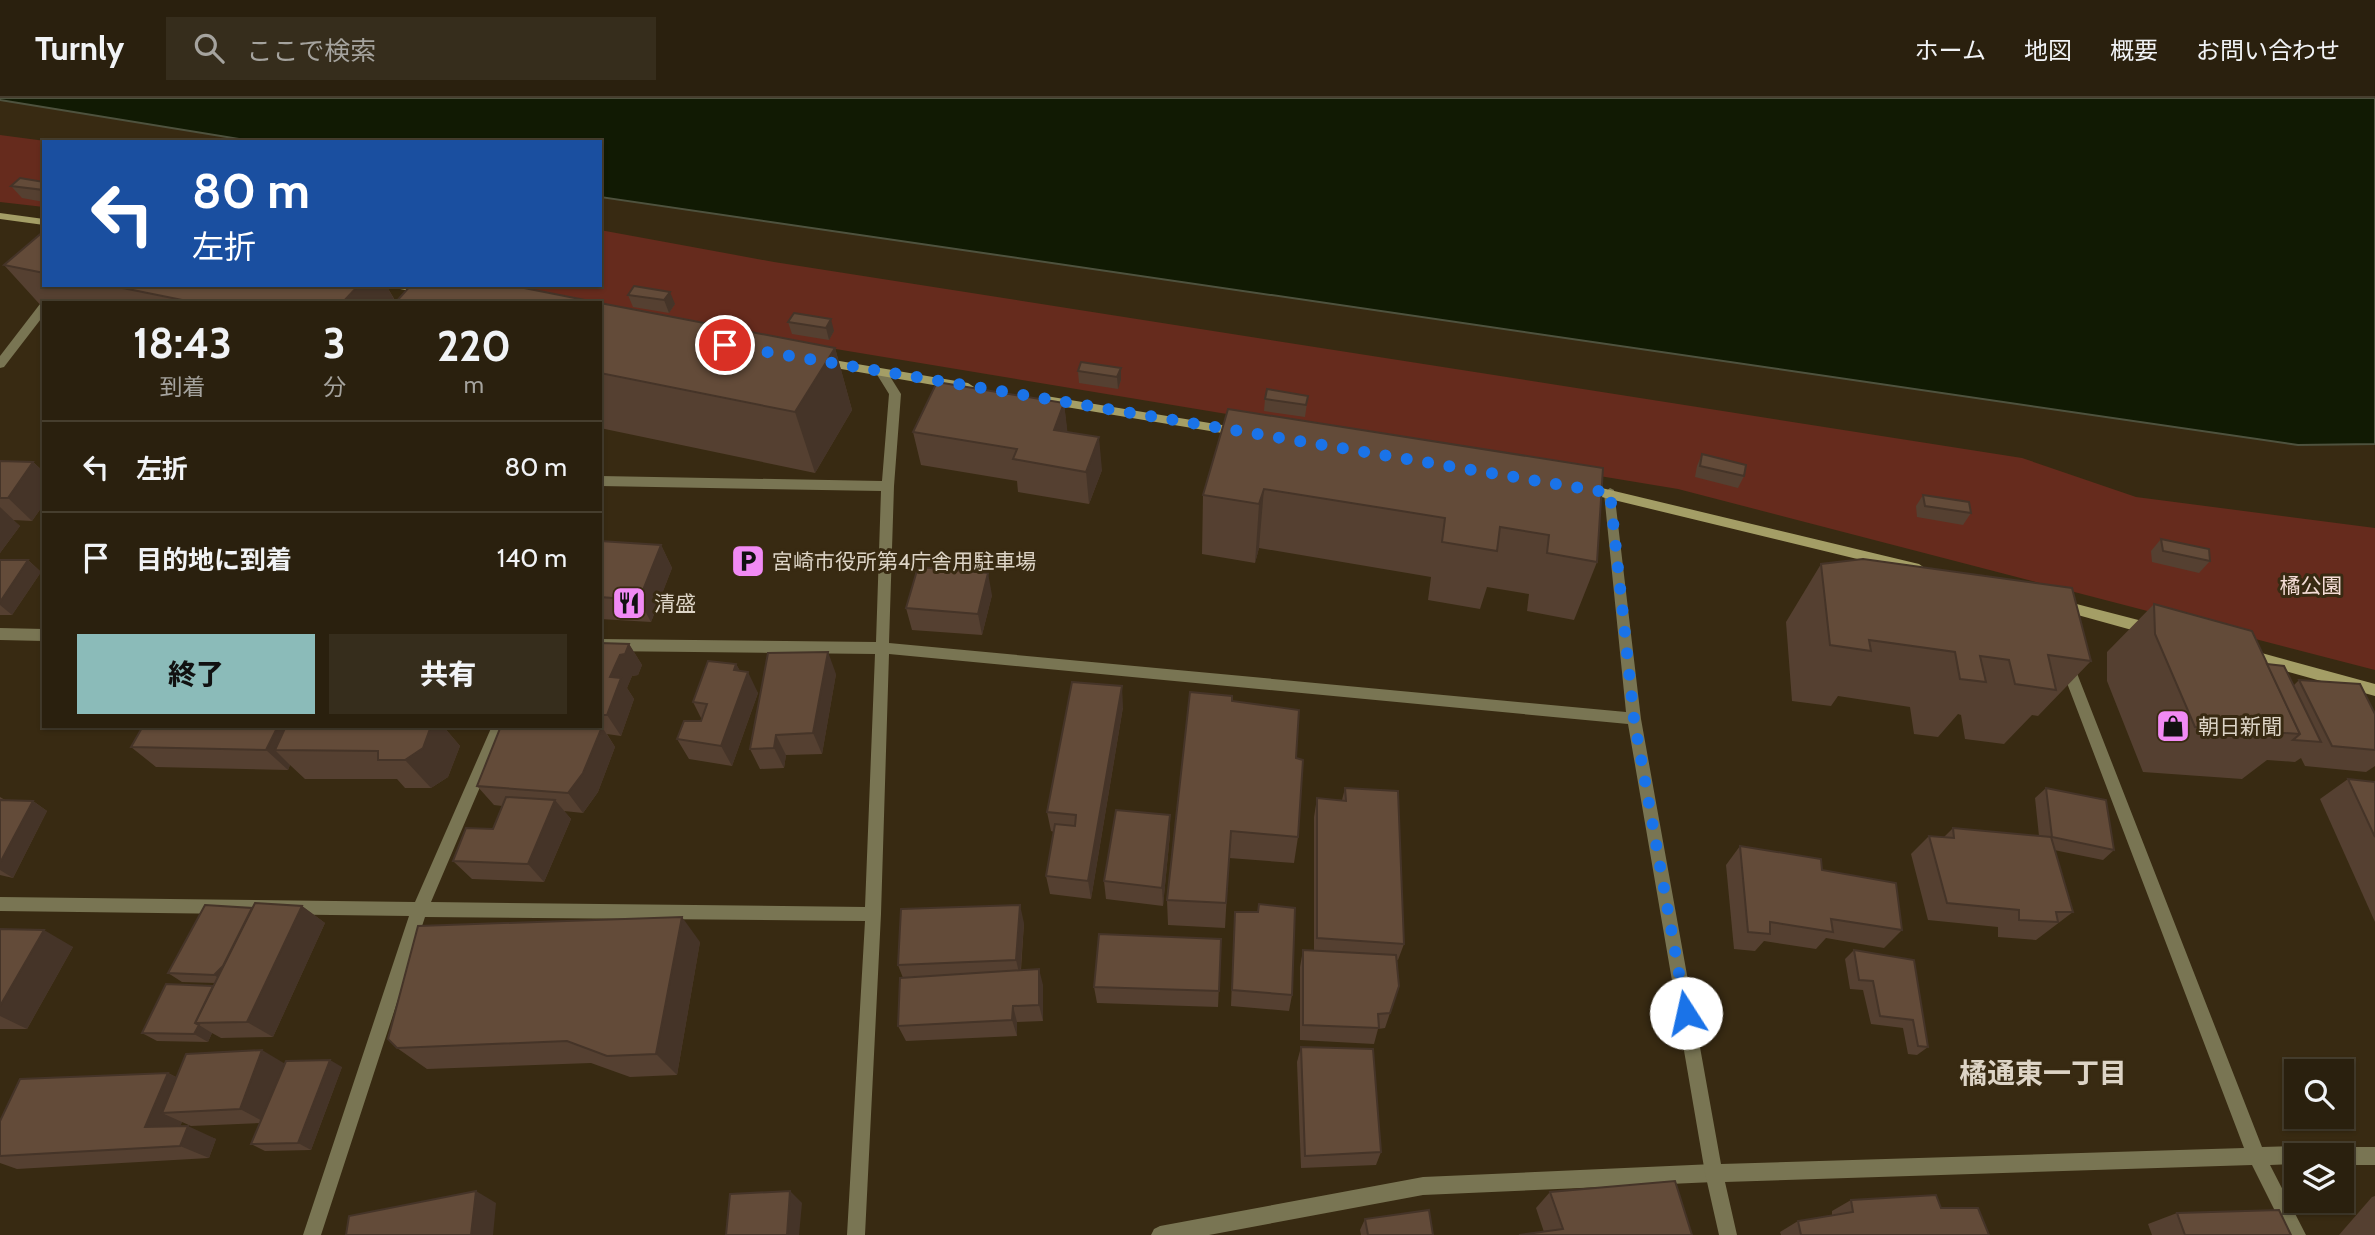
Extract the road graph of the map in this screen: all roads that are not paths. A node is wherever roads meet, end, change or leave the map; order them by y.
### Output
1 (0, 216) edge
2 (42, 222) edge
3 (410, 287) edge
4 (440, 293) edge
5 (42, 310) edge
6 (803, 359) edge
7 (0, 364) edge
8 (882, 373) junction
9 (977, 389) edge
10 (1031, 398) edge
11 (1248, 434) edge
12 (602, 481) edge
13 (888, 485) junction
14 (1570, 486) edge
15 (1610, 493) junction
16 (1934, 573) edge
17 (2046, 610) edge
18 (2162, 632) edge
19 (0, 634) edge
20 (42, 635) edge
21 (602, 645) edge
22 (2060, 646) edge
23 (883, 648) junction
24 (2228, 650) edge
25 (2375, 690) edge
26 (1634, 719) junction
27 (498, 728) edge
28 (0, 904) edge
29 (419, 911) junction
30 (873, 914) junction
31 (2256, 1155) junction
32 (2284, 1156) edge
33 (2354, 1156) edge
34 (2375, 1156) edge
35 (1714, 1173) junction
36 (312, 1235) edge
37 (856, 1235) edge
38 (1160, 1235) edge
39 (1728, 1235) edge
40 (2297, 1235) edge

1 - 2 street
3 - 4 street
5 - 7 street
6 - 8 street
8 - 9 street
8 - 13 street
10 - 11 street
12 - 13 street
13 - 23 street
14 - 15 street
15 - 16 street
15 - 26 street
17 - 18 street
19 - 20 street
21 - 23 street
22 - 31 street
23 - 26 street
23 - 30 street
24 - 25 street
26 - 35 street
27 - 29 street
28 - 29 street
29 - 30 street
29 - 36 street
30 - 37 street
31 - 32 street
31 - 35 street
31 - 40 street
33 - 34 street
35 - 38 street
35 - 39 street

